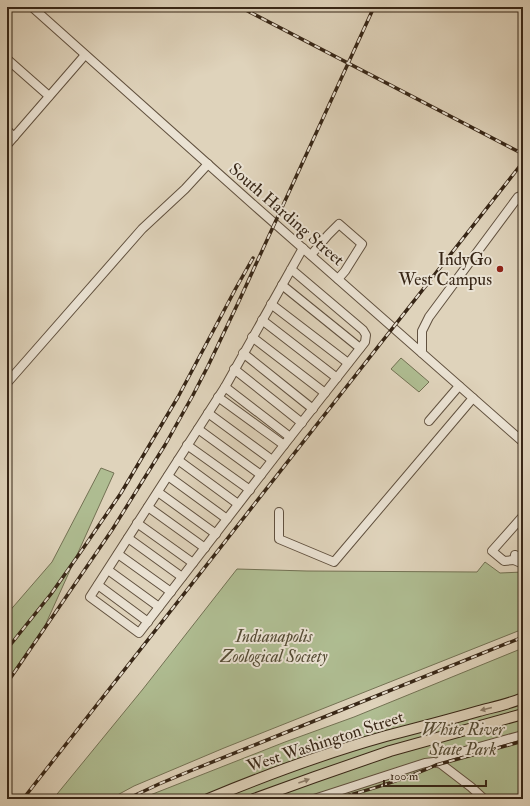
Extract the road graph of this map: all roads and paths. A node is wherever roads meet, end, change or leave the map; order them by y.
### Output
1 (32, 7) edge
2 (85, 55) junction
3 (7, 59) edge
4 (49, 96) junction
5 (7, 130) edge
6 (14, 137) junction
7 (7, 145) edge
8 (208, 164) junction
9 (523, 195) edge
10 (303, 248) junction
11 (311, 255) junction
12 (291, 269) junction
13 (338, 279) junction
14 (282, 285) junction
15 (271, 304) junction
16 (262, 320) junction
17 (252, 337) junction
18 (360, 348) junction
19 (243, 353) junction
20 (422, 353) junction
21 (348, 363) junction
22 (234, 369) junction
23 (337, 378) junction
24 (7, 383) edge
25 (459, 386) junction
26 (224, 387) junction
27 (325, 393) junction
28 (218, 398) junction
29 (473, 398) junction
30 (313, 409) junction
31 (208, 413) junction
32 (429, 421) dead end
33 (302, 423) junction
34 (198, 429) junction
35 (290, 438) junction
36 (523, 442) edge
37 (187, 445) junction
38 (284, 445) junction
39 (178, 460) junction
40 (272, 460) junction
41 (261, 475) junction
42 (168, 476) junction
43 (250, 490) junction
44 (158, 492) junction
45 (238, 504) junction
46 (148, 507) junction
47 (279, 512) dead end
48 (523, 516) edge
49 (227, 519) junction
50 (137, 523) junction
51 (216, 534) junction
52 (128, 538) junction
53 (205, 548) junction
54 (118, 554) junction
55 (193, 563) junction
56 (523, 564) edge
57 (108, 570) junction
58 (182, 577) junction
59 (98, 585) junction
60 (171, 592) junction
61 (159, 607) junction
62 (148, 622) junction
63 (523, 698) edge
64 (523, 714) edge
65 (523, 737) edge
66 (437, 762) junction
67 (208, 799) edge
68 (254, 799) edge
69 (314, 799) edge
70 (484, 799) edge

1 - 2 street, South Harding Street
2 - 4 street
2 - 8 street, South Harding Street
3 - 4 street
4 - 6 street
5 - 6 street
6 - 7 street
8 - 10 street, South Harding Street
8 - 24 street
9 - 20 street
10 - 11 street, South Harding Street
10 - 12 street
11 - 13 street, South Harding Street
11 - 13 street
12 - 14 street
12 - 18 street
13 - 20 street, South Harding Street
14 - 15 street
14 - 18 street
15 - 16 street
15 - 21 street
16 - 17 street
16 - 23 street
17 - 19 street
17 - 27 street
18 - 21 street
19 - 22 street
19 - 30 street
20 - 25 street, South Harding Street
21 - 23 street
22 - 26 street
22 - 33 street
23 - 27 street
25 - 29 street, South Harding Street
25 - 32 street
26 - 28 street
26 - 35 street
27 - 30 street
28 - 31 street
28 - 38 street
29 - 36 street, South Harding Street
29 - 47 street
30 - 33 street
31 - 34 street
31 - 40 street
33 - 35 street
34 - 37 street
34 - 41 street
35 - 38 street
37 - 39 street
37 - 43 street
38 - 40 street
39 - 42 street
39 - 45 street
40 - 41 street
41 - 43 street
42 - 44 street
42 - 49 street
43 - 45 street
44 - 46 street
44 - 51 street
45 - 49 street
46 - 50 street
46 - 53 street
48 - 56 street
49 - 51 street
50 - 52 street
50 - 55 street
51 - 53 street
52 - 54 street
52 - 58 street
53 - 55 street
54 - 57 street
54 - 60 street
55 - 58 street
57 - 59 street
57 - 61 street
58 - 60 street
59 - 62 street
59 - 62 street
60 - 61 street
61 - 62 street
63 -> 67 main road, West Washington Street
68 -> 64 main road, West Washington Street
65 - 66 street
66 - 69 street
66 - 70 street

